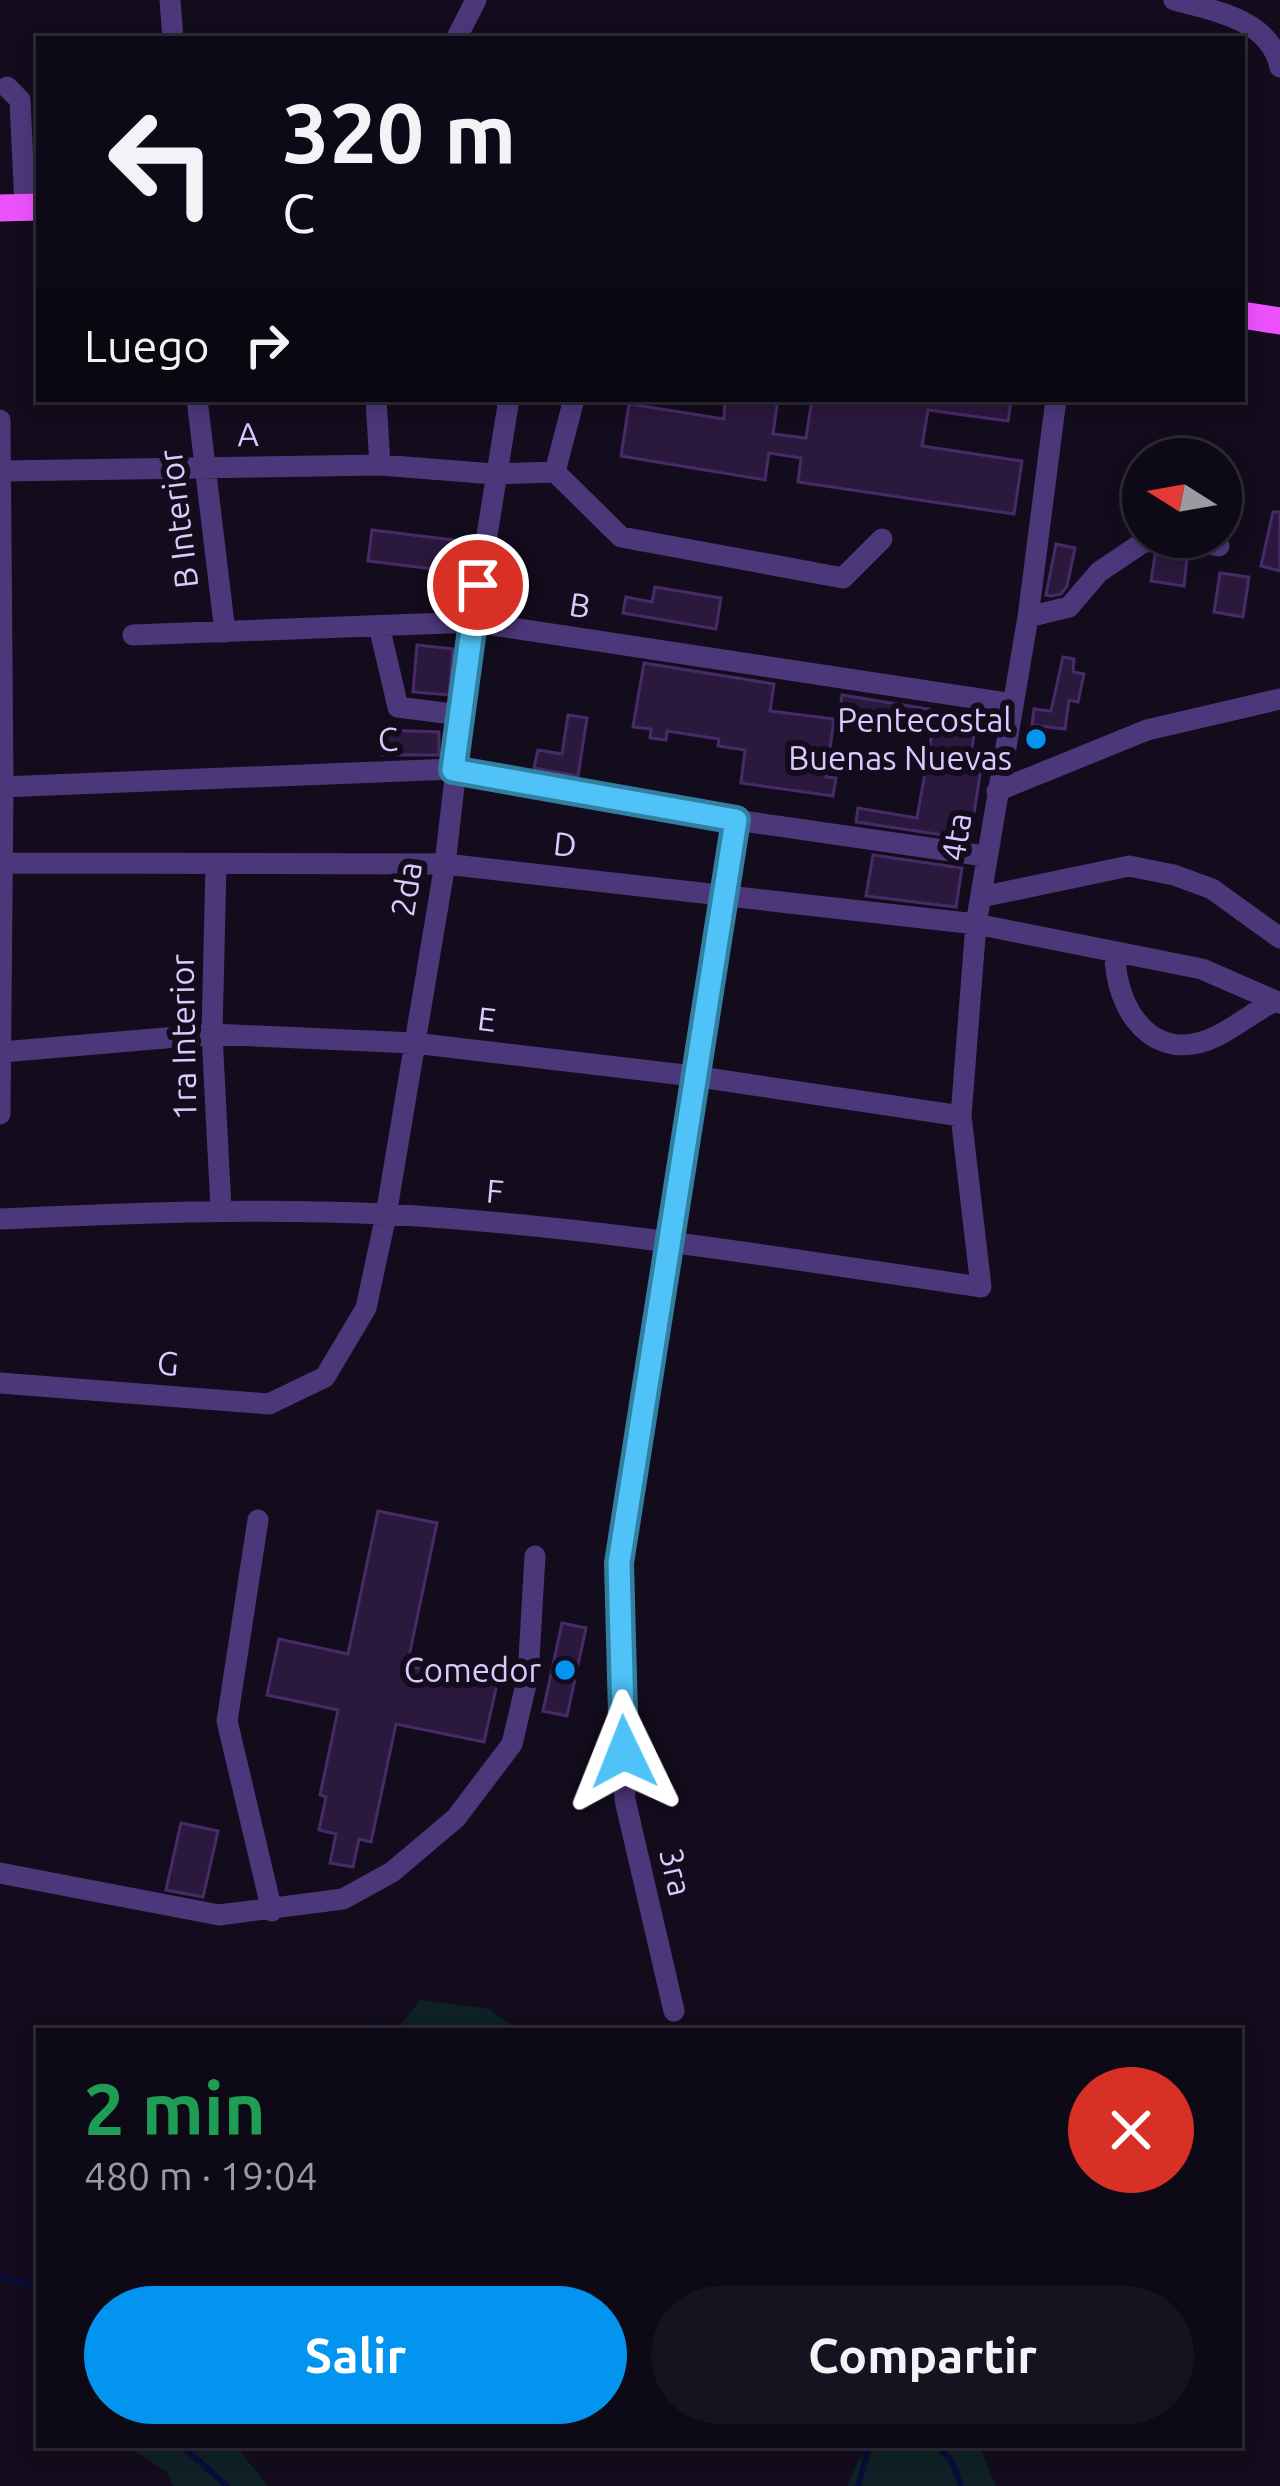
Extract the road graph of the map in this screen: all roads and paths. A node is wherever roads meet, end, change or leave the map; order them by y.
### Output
1 (170, 0) edge
2 (476, 0) edge
3 (1174, 0) edge
4 (173, 36) edge
5 (458, 36) edge
6 (1280, 68) edge
7 (7, 86) dead end
8 (22, 207) edge
9 (1245, 315) edge
10 (1280, 321) edge
11 (197, 402) edge
12 (376, 402) edge
13 (508, 402) edge
14 (573, 402) edge
15 (1056, 402) edge
16 (0, 420) edge
17 (380, 465) junction
18 (205, 468) junction
19 (2, 471) edge
20 (555, 472) junction
21 (494, 474) junction
22 (882, 539) dead end
23 (1122, 557) edge
24 (1028, 617) junction
25 (472, 622) junction
26 (379, 626) junction
27 (225, 632) junction
28 (133, 635) dead end
29 (1280, 699) edge
30 (1013, 704) junction
31 (460, 715) junction
32 (1008, 741) junction
33 (1050, 768) junction
34 (453, 770) junction
35 (2, 786) edge
36 (997, 791) junction
37 (736, 820) junction
38 (985, 856) junction
39 (3, 862) edge
40 (216, 864) junction
41 (445, 864) junction
42 (722, 895) junction
43 (980, 897) junction
44 (976, 924) junction
45 (1280, 938) edge
46 (1115, 953) junction
47 (1277, 1002) edge
48 (212, 1034) junction
49 (415, 1043) junction
50 (2, 1052) edge
51 (693, 1076) junction
52 (0, 1114) edge
53 (962, 1116) junction
54 (221, 1209) junction
55 (386, 1215) junction
56 (0, 1219) edge
57 (668, 1240) junction
58 (980, 1287) joint
59 (325, 1377) joint
60 (0, 1383) edge
61 (259, 1520) dead end
62 (535, 1556) dead end
63 (0, 1873) edge
64 (272, 1911) junction
65 (674, 2011) dead end

1 - 4 street
2 - 5 street
3 - 6 street
7 - 8 street
9 - 10 main road
11 - 18 street, B Interior
12 - 17 street
13 - 21 street, 2da
14 - 20 street
15 - 24 street, 4ta
16 - 19 street
17 - 18 street, A
17 - 21 street, A
18 - 19 street, A
18 - 27 street, B Interior
19 - 35 street
20 - 21 street, A
20 - 22 street
21 - 25 street, 2da
23 - 24 street
24 - 30 street, 4ta
25 - 26 street, B
25 - 30 street, B
25 - 31 street, 2da
26 - 27 street, B
26 - 31 street
27 - 28 street, B
29 - 33 street
30 - 32 street, 4ta
31 - 34 street, 2da
32 - 33 street
32 - 36 street, 4ta
33 - 36 street
34 - 35 street, C
34 - 37 street, C
34 - 41 street, 2da
35 - 39 street
36 - 38 street, 4ta
37 - 38 street, C
37 - 42 street, 3ra
38 - 43 street, 4ta
39 - 40 street, D
39 - 50 street
40 - 41 street, D
40 - 48 street, 1ra Interior
41 - 42 street, D
41 - 49 street, 2da
42 - 44 street, D
42 - 51 street, 3ra
43 - 44 street, 4ta
43 - 45 street
44 - 46 street, D
44 - 53 street, 4ta
46 - 47 street, D
46 - 47 street, D
48 - 49 street, E
48 - 50 street, E
48 - 54 street, 1ra Interior
49 - 51 street, E
49 - 55 street, 2da
50 - 52 street
51 - 53 street, E
51 - 57 street, 3ra
53 - 58 street, 4ta
54 - 55 street, F
54 - 56 street, F
55 - 57 street, F
55 - 59 street, 2da
57 - 58 street, F
57 - 65 street, 3ra
59 - 60 street, G
61 - 64 street
62 - 64 street
63 - 64 street

